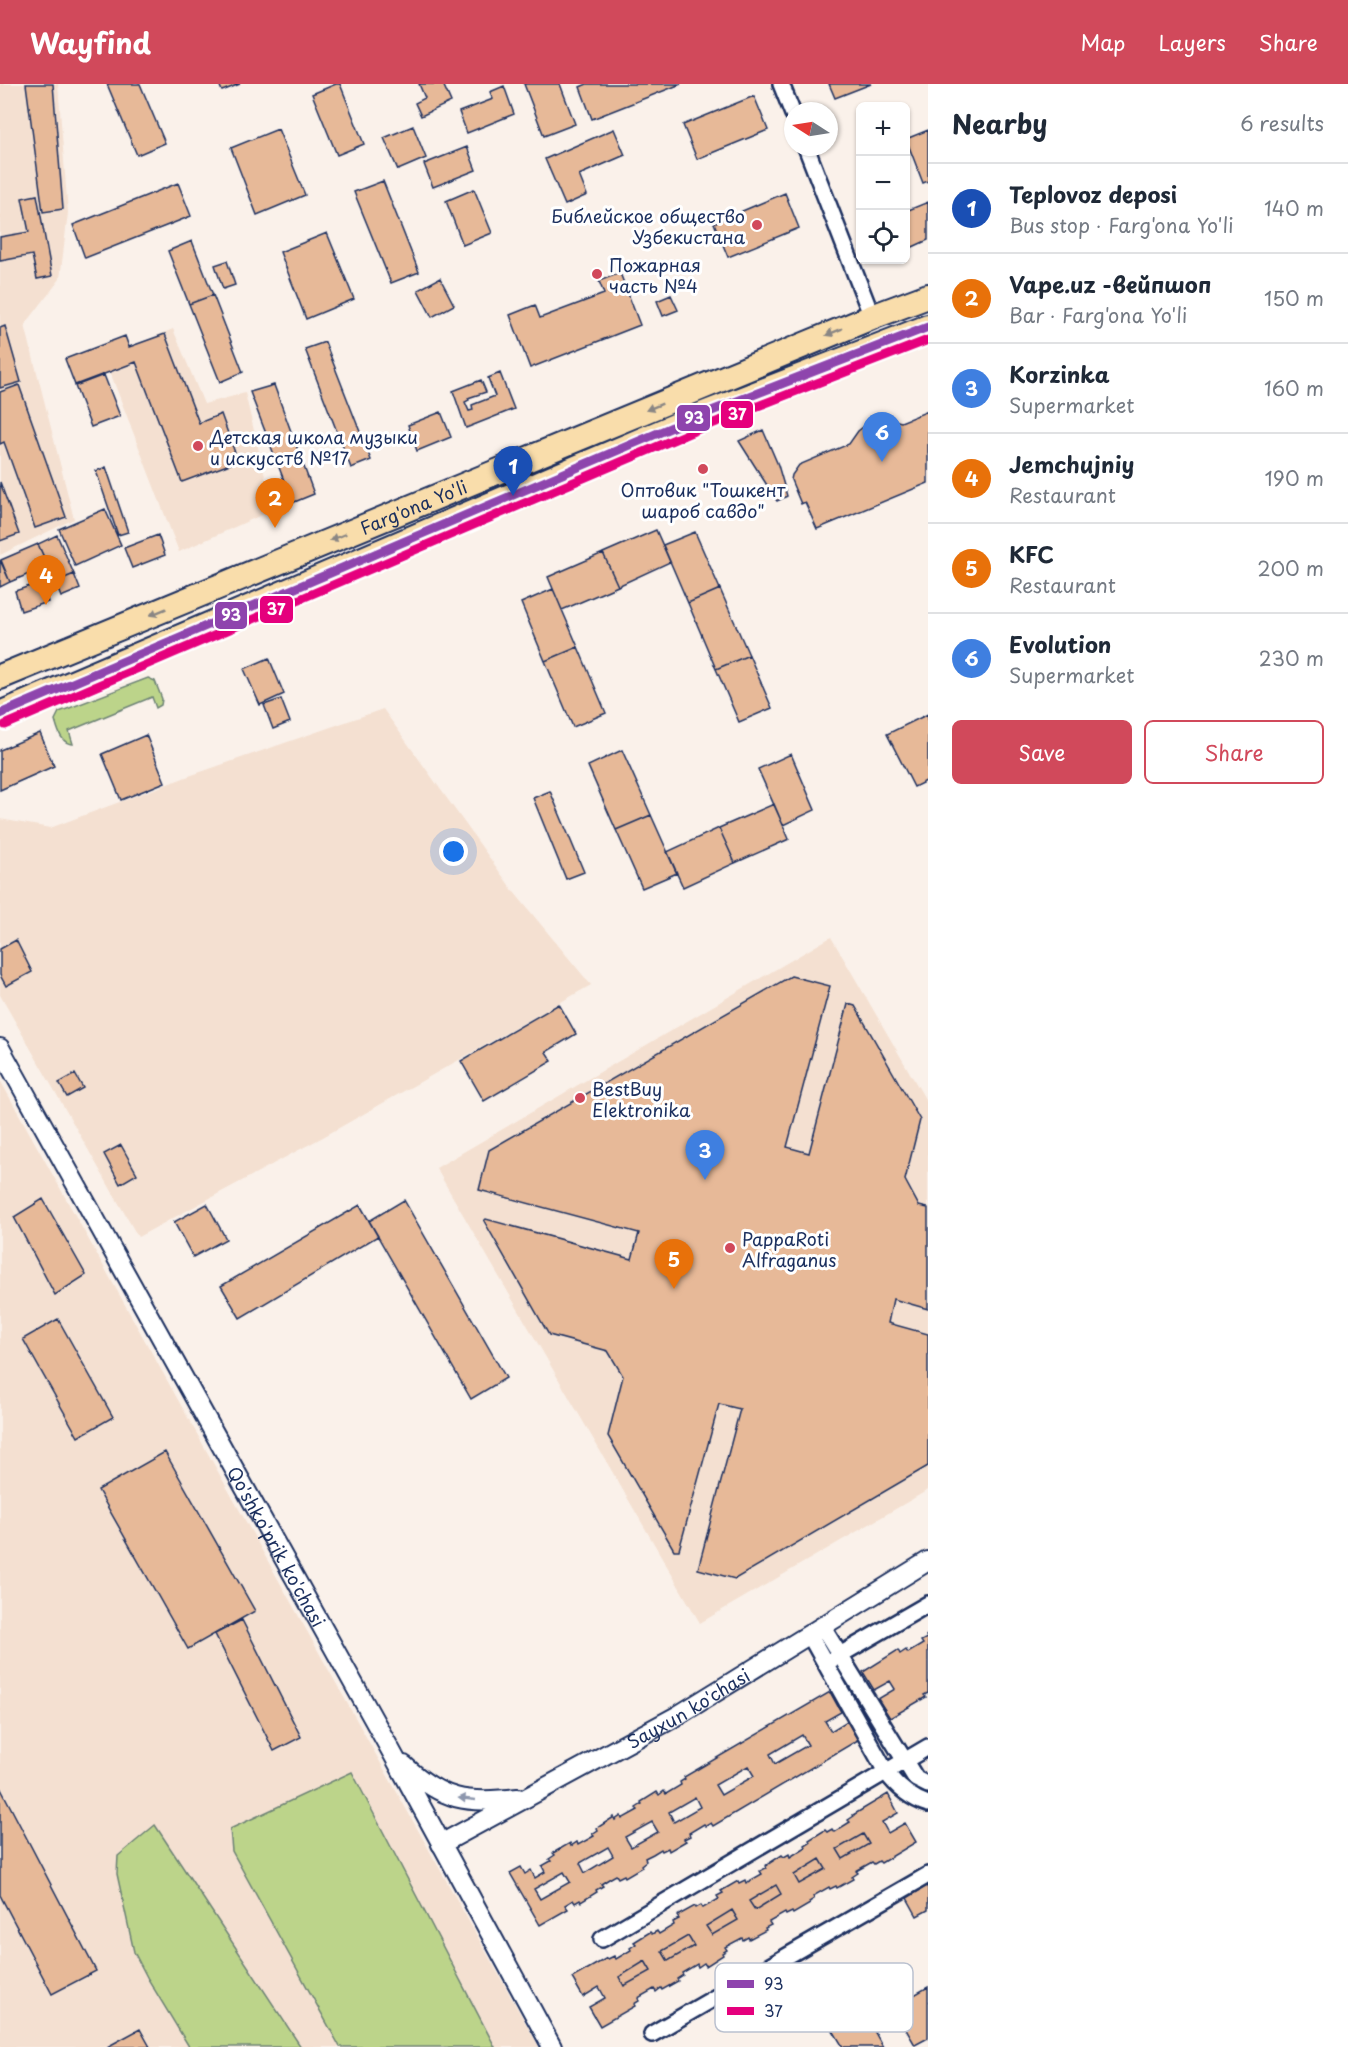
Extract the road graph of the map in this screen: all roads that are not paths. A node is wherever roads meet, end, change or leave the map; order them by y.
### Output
1 (781, 84) edge
2 (788, 102) edge
3 (809, 156) edge
4 (928, 296) edge
5 (872, 317) junction
6 (928, 327) edge
7 (0, 677) edge
8 (0, 714) edge
9 (0, 1048) edge
10 (928, 1561) edge
11 (928, 1604) edge
12 (816, 1630) junction
13 (840, 1655) junction
14 (825, 1663) junction
15 (928, 1747) edge
16 (390, 1749) junction
17 (904, 1761) junction
18 (886, 1772) junction
19 (928, 1785) edge
20 (526, 1797) junction
21 (928, 1804) edge
22 (441, 1844) junction
23 (928, 1875) edge
24 (602, 1939) dead end
25 (775, 1963) edge
26 (715, 1998) edge
27 (652, 2034) dead end
28 (552, 2047) edge

1 - 2 street
3 - 5 street
4 - 5 main road, Farg'ona Yo'li
5 -> 7 main road, Farg'ona Yo'li
6 - 8 main road, Farg'ona Yo'li
9 - 16 street, Qo'shko'prik ko'chasi
10 - 12 street, Sayxun ko'chasi
11 - 13 street
12 - 13 street
12 - 14 street
12 - 20 street, Sayxun ko'chasi
13 - 14 street
13 - 17 street
14 - 18 street
15 - 17 street
20 -> 16 street
16 - 22 street, Qo'shko'prik ko'chasi
17 - 18 street
17 - 19 street
18 - 21 street
18 - 24 street
20 - 22 street, Sayxun ko'chasi
22 - 28 street, Qo'shko'prik ko'chasi
23 - 25 street
26 - 27 street

